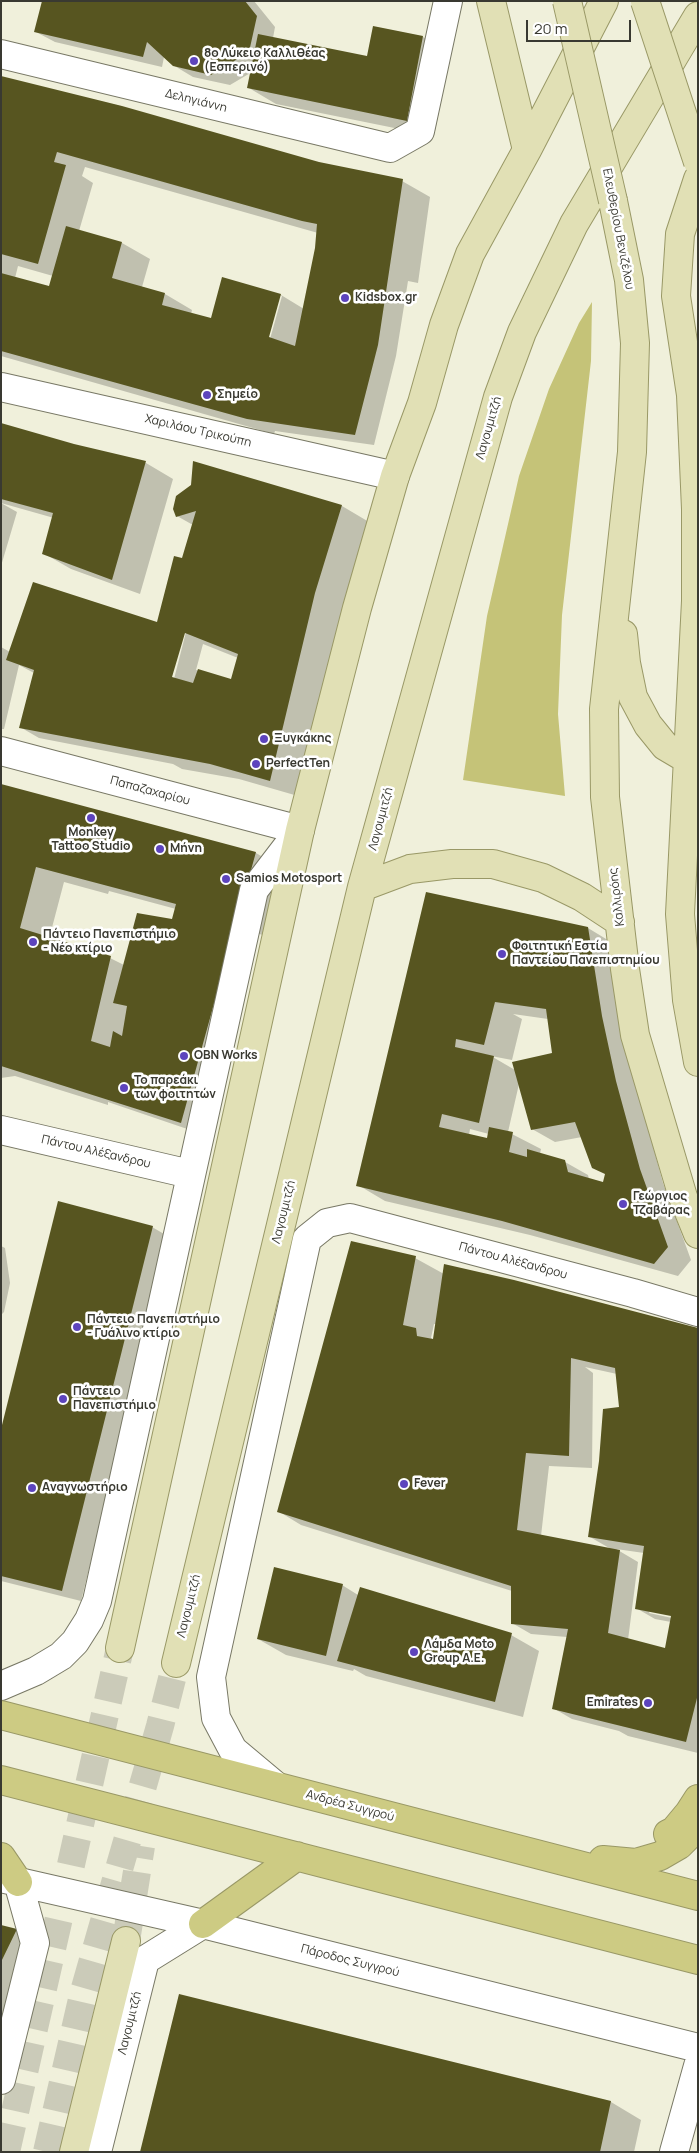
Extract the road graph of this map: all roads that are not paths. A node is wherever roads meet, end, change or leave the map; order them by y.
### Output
1 (448, 1) edge
2 (491, 1) edge
3 (567, 1) edge
4 (604, 1) edge
5 (645, 1) edge
6 (698, 16) edge
7 (1, 54) edge
8 (527, 150) junction
9 (698, 162) edge
10 (698, 179) edge
11 (1, 386) edge
12 (395, 476) junction
13 (617, 580) junction
14 (1, 751) edge
15 (692, 761) edge
16 (300, 830) junction
17 (362, 887) junction
18 (620, 922) junction
19 (698, 1062) edge
20 (1, 1130) edge
21 (190, 1174) junction
22 (698, 1234) edge
23 (698, 1312) edge
24 (120, 1648) tunnel mouth
25 (176, 1663) tunnel mouth
26 (1, 1686) edge
27 (1, 1715) edge
28 (1, 1780) edge
29 (276, 1786) junction
30 (698, 1799) edge
31 (698, 1826) edge
32 (297, 1856) junction
33 (1, 1857) edge
34 (550, 1858) junction
35 (612, 1860) junction
36 (10, 1880) edge
37 (698, 1896) edge
38 (203, 1924) junction
39 (126, 1941) tunnel mouth
40 (698, 1960) edge
41 (698, 2048) edge
42 (698, 2066) edge
43 (1, 2080) edge
44 (74, 2152) edge
45 (97, 2152) edge
46 (674, 2152) edge

1 - 7 street, Δεληγιάννη
2 - 8 main road
3 - 13 main road, Ελευθερίου Βενιζέλου, bridge
4 - 8 main road
5 - 9 main road, bridge
6 - 17 main road, Λαγουμιτζή
8 - 12 main road
10 - 15 main road
11 - 12 street, Χαριλάου Τρικούπη
12 - 16 main road
13 - 15 main road
13 - 18 main road, Καλλιρόης
14 - 16 street, Παπαζαχαρίου
15 - 19 main road
16 - 21 street
16 - 24 main road
17 - 18 main road
17 - 25 main road, Λαγουμιτζή
18 - 22 main road, Καλλιρόης
20 - 21 street, Πάντου Αλέξανδρου
21 - 26 street
23 - 29 street, Πάντου Αλέξανδρου
27 - 29 highway, Ανδρέα Συγγρού
28 - 32 highway
29 - 34 highway, Ανδρέα Συγγρού
30 - 35 highway
31 - 35 highway
32 - 38 highway
32 - 40 highway
33 - 36 highway
34 - 35 highway
34 - 37 highway, Ανδρέα Συγγρού
36 - 38 street, Πάροδος Συγγρού
36 - 43 street
38 - 41 street, Πάροδος Συγγρού
38 - 45 street, Λαγουμιτζή
39 - 44 main road
42 - 46 street

